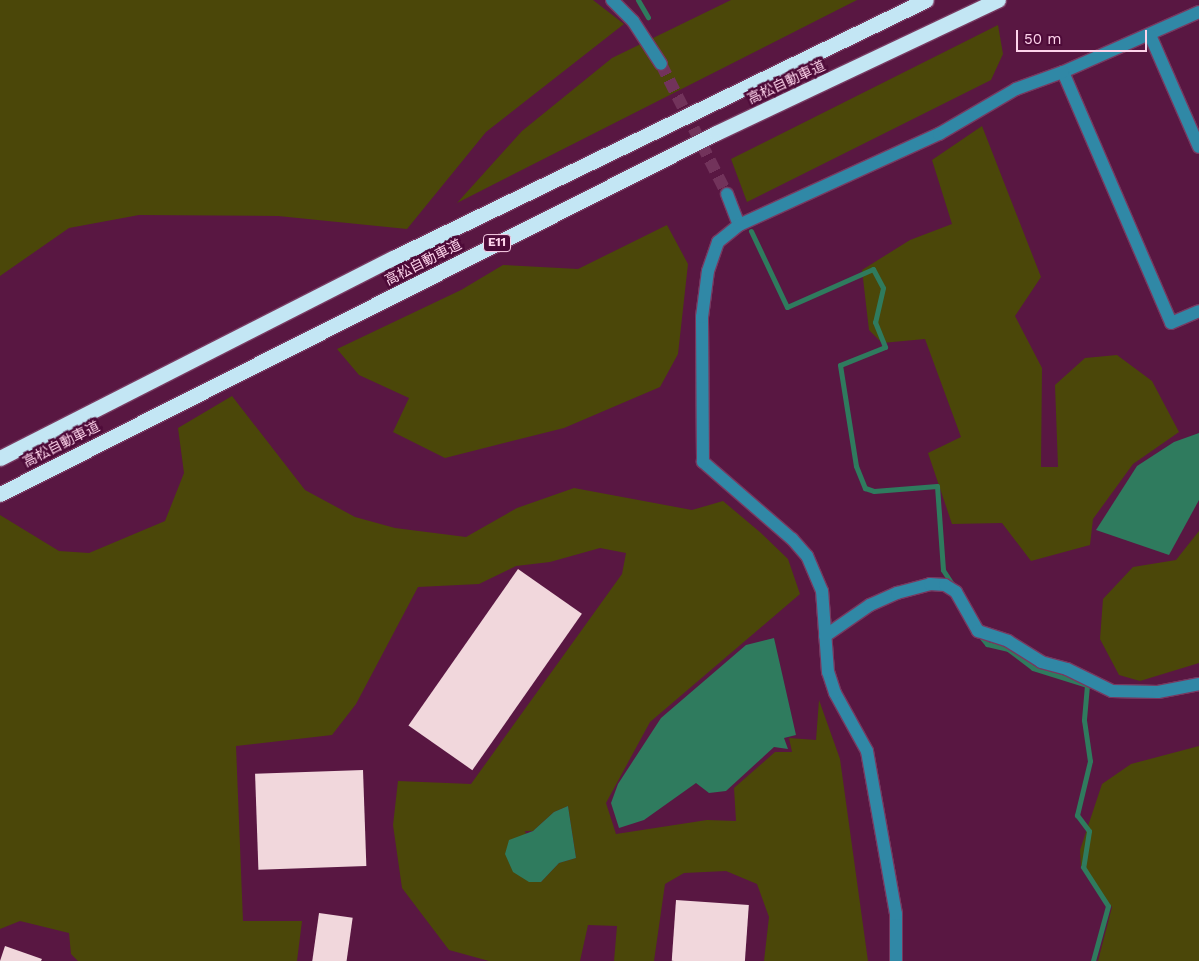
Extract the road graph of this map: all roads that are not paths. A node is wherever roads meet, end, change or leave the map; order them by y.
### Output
1 (612, 0) edge
2 (926, 0) edge
3 (998, 0) edge
4 (1199, 12) edge
5 (1150, 35) junction
6 (661, 64) tunnel mouth
7 (1063, 72) junction
8 (1198, 144) edge
9 (727, 194) tunnel mouth
10 (739, 224) junction
11 (1199, 311) edge
12 (0, 458) edge
13 (0, 494) edge
14 (825, 636) junction
15 (1199, 684) edge
16 (896, 961) edge

1 - 6 street
2 - 12 highway, 高松自動車道 / E11
3 - 13 highway, 高松自動車道 / E11
4 - 5 street
5 - 7 street
5 - 8 street
7 - 10 street
7 - 11 street
9 - 10 street
10 - 14 street
14 - 15 street
14 - 16 street

